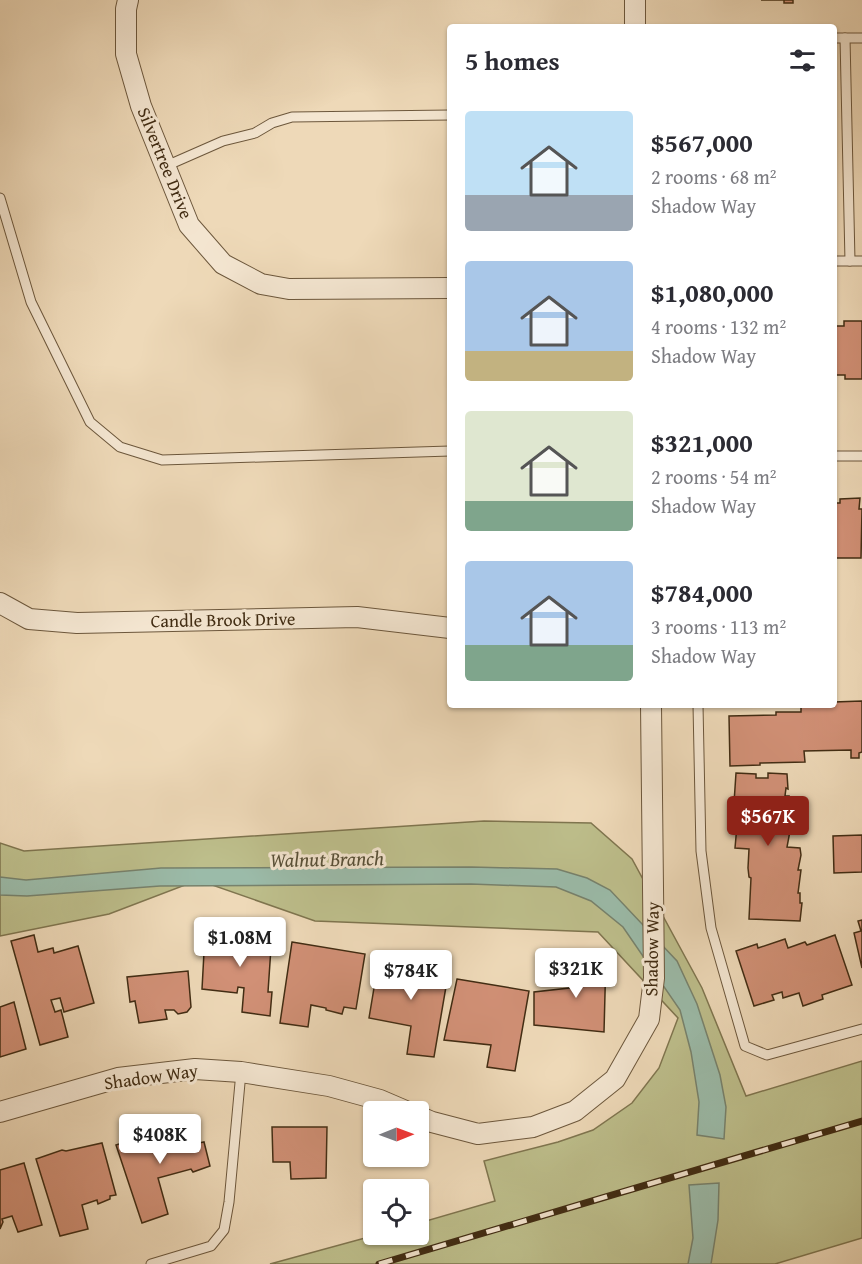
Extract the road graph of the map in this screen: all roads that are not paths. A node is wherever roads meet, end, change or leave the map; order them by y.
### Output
1 (128, 0) edge
2 (635, 0) edge
3 (635, 24) edge
4 (837, 38) edge
5 (845, 38) junction
6 (862, 38) edge
7 (447, 115) edge
8 (165, 166) junction
9 (0, 198) edge
10 (837, 261) edge
11 (850, 261) junction
12 (862, 261) edge
13 (447, 288) edge
14 (447, 451) edge
15 (837, 456) edge
16 (862, 456) edge
17 (0, 603) edge
18 (447, 628) edge
19 (651, 708) edge
20 (698, 708) edge
21 (862, 1029) edge
22 (241, 1072) junction
23 (382, 1101) edge
24 (0, 1112) edge
25 (429, 1121) edge
26 (151, 1264) edge

1 - 8 street, Silvertree Drive
2 - 3 street
4 - 5 lane
5 - 6 lane
5 - 11 lane
7 - 8 lane
8 - 13 street, Silvertree Drive
9 - 14 lane
10 - 11 lane
11 - 12 lane
15 - 16 lane
17 - 18 street, Candle Brook Drive
19 - 25 street, Shadow Way
20 - 21 lane
22 - 23 street, Shadow Way
22 - 24 street, Shadow Way
22 - 26 lane

